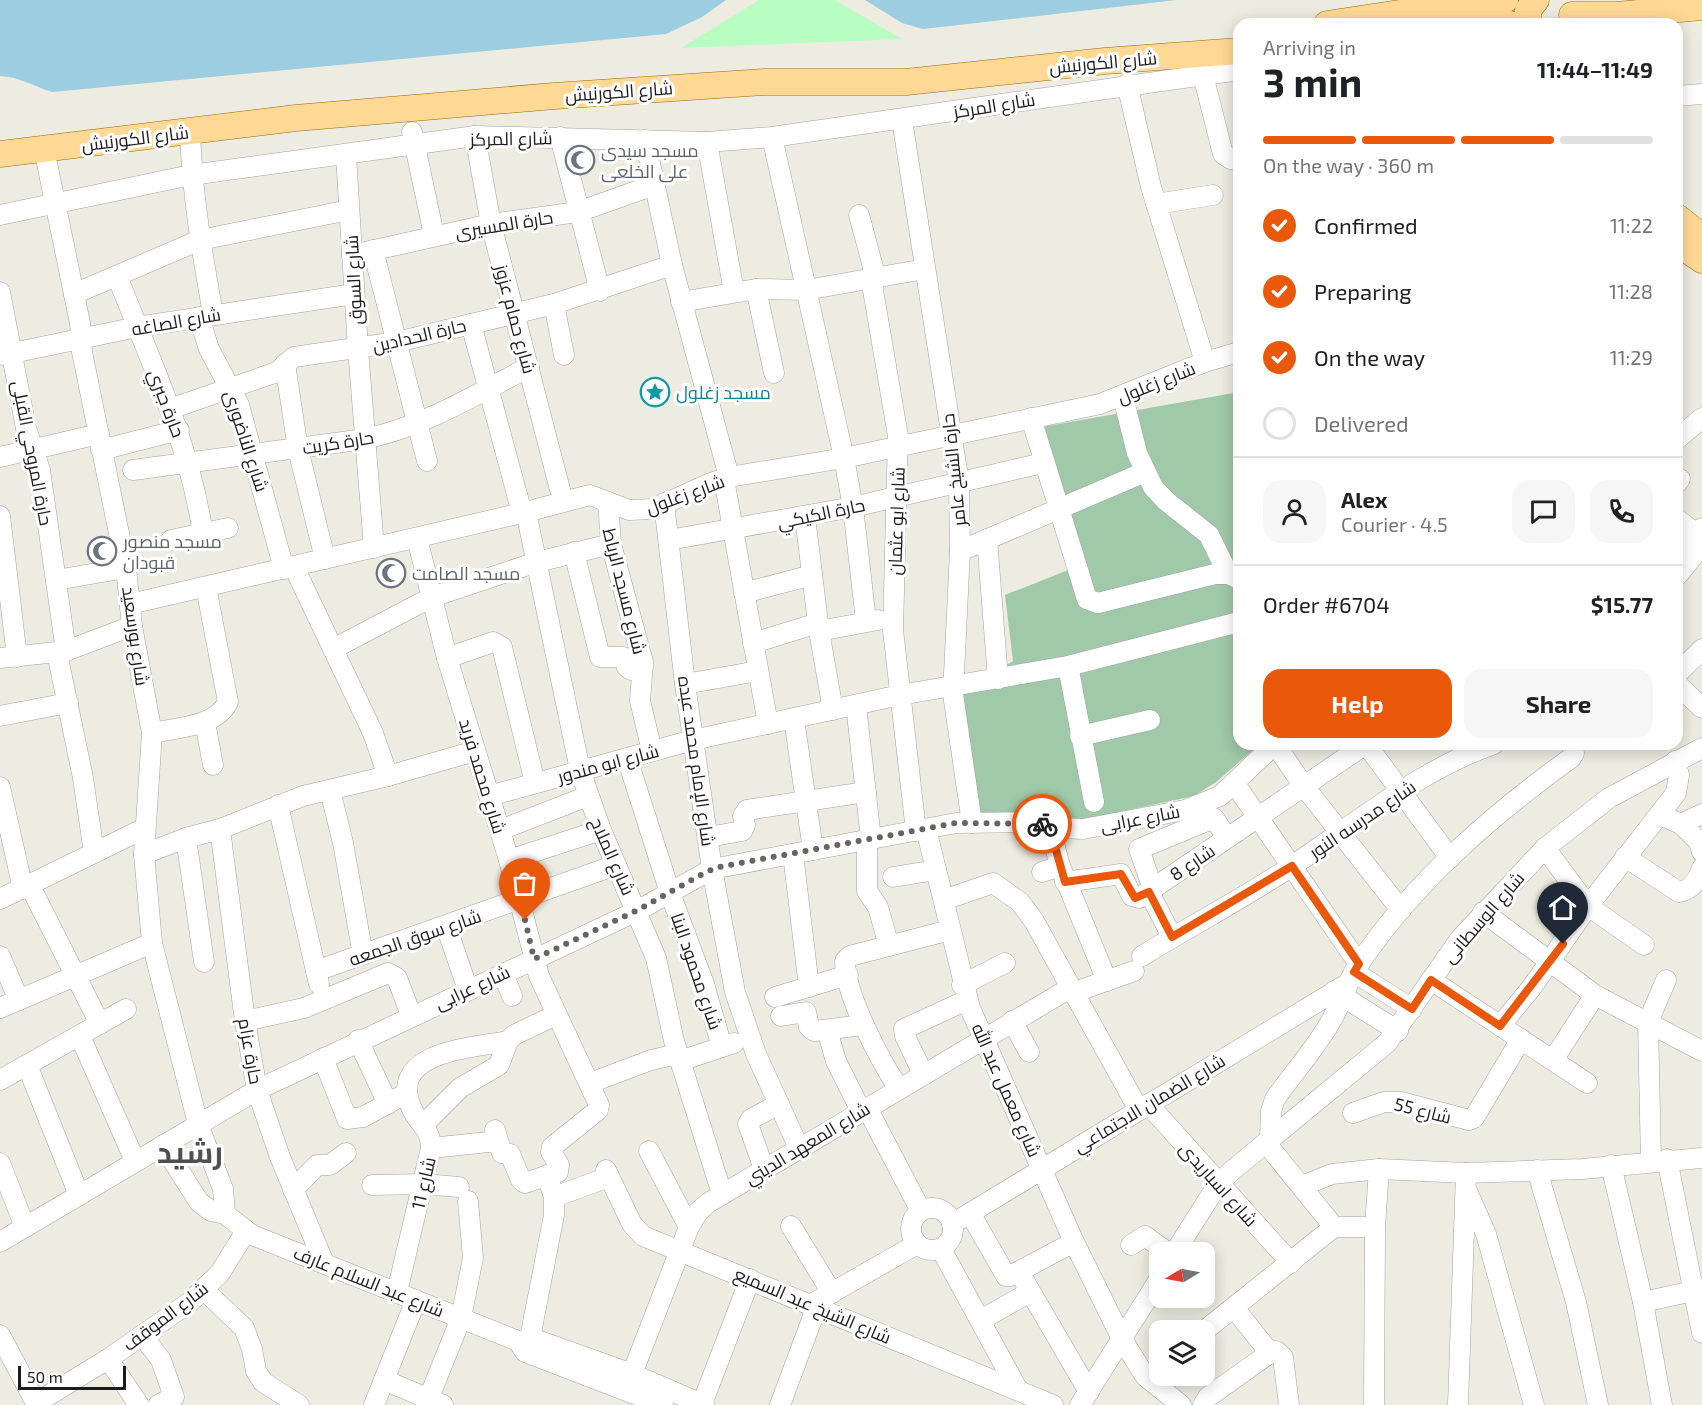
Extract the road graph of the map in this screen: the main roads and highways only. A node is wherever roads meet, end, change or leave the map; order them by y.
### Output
1 (1536, 0) edge
2 (1702, 6) edge
3 (1570, 17) edge
4 (1367, 18) edge
5 (1507, 18) edge
6 (1512, 18) edge
7 (1233, 38) edge
8 (1233, 51) edge
9 (0, 138) edge
10 (72, 138) junction
11 (0, 154) edge
12 (1683, 222) edge
13 (1702, 237) edge
14 (1683, 247) edge
15 (1702, 260) edge

1 - 6 main road
2 - 3 main road
4 - 5 main road
7 - 10 main road, شارع الكورنيش
8 - 10 main road, شارع الكورنيش
9 - 10 main road, شارع الكورنيش
10 - 11 main road, شارع الكورنيش
12 - 13 main road
14 - 15 main road

